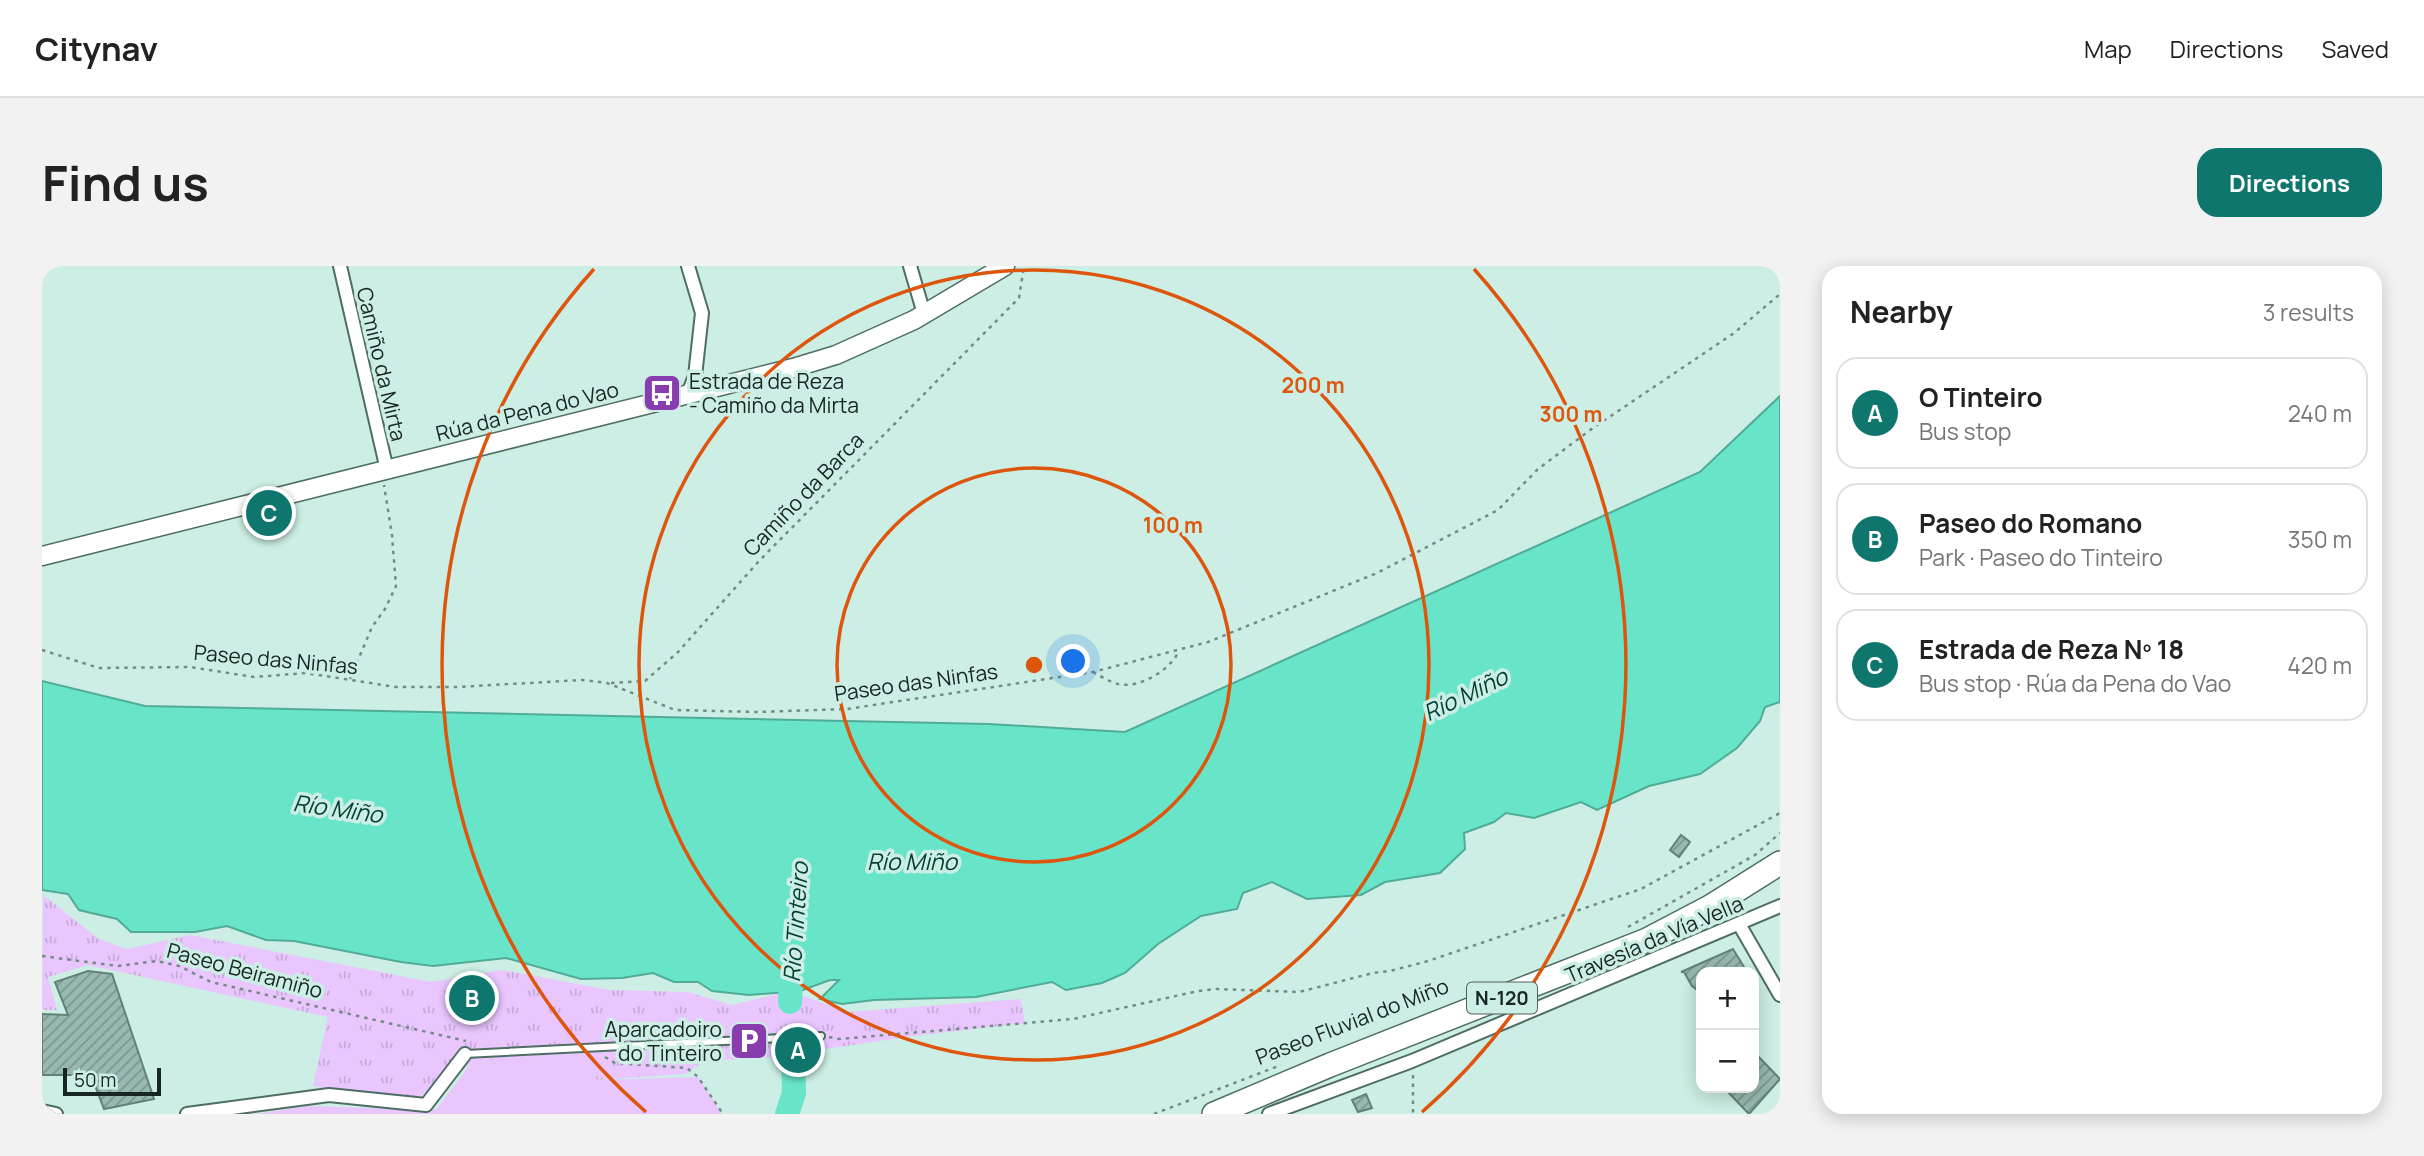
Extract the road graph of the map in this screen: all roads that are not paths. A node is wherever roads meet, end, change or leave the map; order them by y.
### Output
1 (340, 266) edge
2 (688, 266) edge
3 (910, 266) edge
4 (1005, 266) edge
5 (924, 314) junction
6 (688, 394) junction
7 (384, 471) junction
8 (42, 556) edge
9 (1780, 863) edge
10 (1780, 906) edge
11 (1739, 925) junction
12 (1780, 995) edge
13 (821, 1035) road end
14 (466, 1054) joint
15 (42, 1111) edge
16 (56, 1114) edge
17 (187, 1114) edge
18 (1214, 1114) edge
19 (1269, 1114) edge

1 - 7 street, Camiño da Mirta
2 - 6 street
3 - 5 street
4 - 5 main road, Rúa da Pena do Vao
5 - 6 main road, Rúa da Pena do Vao
6 - 7 main road, Rúa da Pena do Vao
7 - 8 main road, Rúa da Pena do Vao
9 - 18 highway, N-120
10 - 11 street, Travesía da Vía Vella
11 - 12 street
11 - 19 street, Travesía da Vía Vella
13 - 14 lane
14 - 17 street
15 - 16 street

